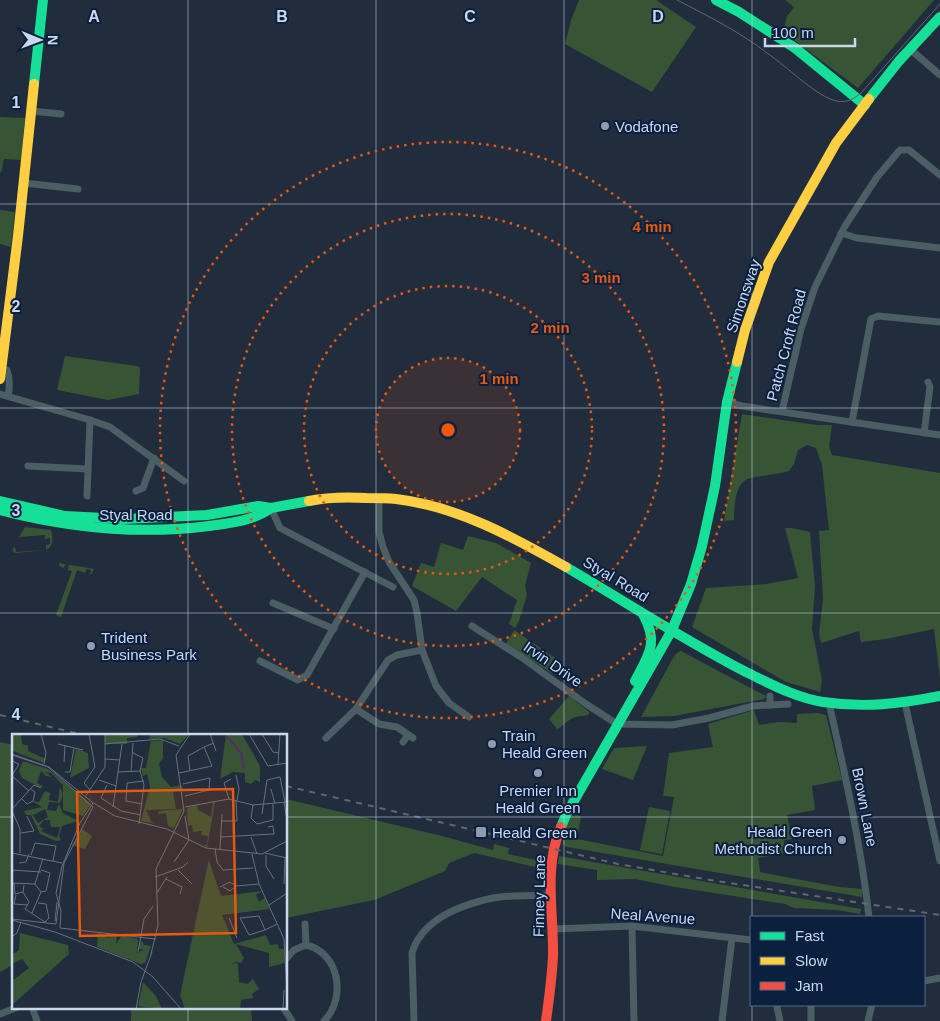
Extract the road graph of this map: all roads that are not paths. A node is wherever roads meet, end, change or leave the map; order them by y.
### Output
1 (43, 0) edge
2 (716, 0) edge
3 (940, 17) edge
4 (910, 49) junction
5 (940, 75) edge
6 (865, 105) junction
7 (31, 111) junction
8 (61, 114) dead end
9 (940, 175) edge
10 (24, 183) junction
11 (78, 189) dead end
12 (841, 232) junction
13 (940, 248) edge
14 (940, 322) edge
15 (1, 374) edge
16 (928, 382) dead end
17 (0, 394) edge
18 (8, 396) junction
19 (727, 402) junction
20 (782, 411) junction
21 (90, 420) junction
22 (852, 422) junction
23 (924, 433) junction
24 (940, 435) edge
25 (154, 458) junction
26 (28, 466) dead end
27 (88, 469) junction
28 (184, 481) dead end
29 (136, 492) dead end
30 (87, 496) dead end
31 (379, 498) junction
32 (0, 501) edge
33 (270, 508) junction
34 (0, 510) edge
35 (365, 572) junction
36 (393, 587) dead end
37 (273, 603) dead end
38 (641, 612) junction
39 (472, 626) dead end
40 (334, 628) junction
41 (672, 630) junction
42 (422, 650) junction
43 (260, 661) dead end
44 (770, 696) dead end
45 (940, 696) edge
46 (631, 700) junction
47 (829, 703) junction
48 (905, 703) junction
49 (788, 704) dead end
50 (770, 705) junction
51 (356, 709) junction
52 (469, 717) dead end
53 (617, 724) junction
54 (326, 738) dead end
55 (403, 742) dead end
56 (940, 861) edge
57 (550, 895) junction
58 (869, 916) edge
59 (305, 924) dead end
60 (632, 926) junction
61 (553, 929) junction
62 (732, 938) junction
63 (750, 940) edge
64 (306, 945) junction
65 (288, 957) edge
66 (940, 978) edge
67 (925, 981) edge
68 (811, 1006) edge
69 (872, 1006) edge
70 (777, 1007) dead end
71 (15, 1008) edge
72 (32, 1008) edge
73 (284, 1008) edge
74 (0, 1014) edge
75 (37, 1021) edge
76 (292, 1021) edge
77 (324, 1021) edge
78 (414, 1021) edge
79 (546, 1021) edge
80 (634, 1021) edge
81 (722, 1021) edge
82 (780, 1021) edge
83 (811, 1021) edge
84 (868, 1021) edge

1 - 7 street
2 - 6 street
3 - 4 street, Simonsway
4 - 5 street
4 - 6 street, Simonsway
6 - 19 street, Simonsway
7 - 8 street
7 - 10 street
9 - 12 street, Patch Croft Road
10 - 11 street
10 - 15 street
12 - 13 street
12 - 20 street, Patch Croft Road
14 - 22 street
15 - 18 street
16 - 23 street
17 - 18 street
18 - 21 street
19 - 20 street
19 - 41 street, Simonsway
20 - 22 street
21 - 25 street
21 - 27 street
22 - 23 street
23 - 24 street
25 - 28 street
25 - 29 street
26 - 27 street
27 - 30 street
31 - 33 street, Styal Road
31 - 38 street, Styal Road
31 - 42 street
32 - 33 street, Styal Road
33 - 34 street, Styal Road
33 - 35 street
35 - 36 street
35 - 40 street
37 - 40 street
38 - 41 street, Styal Road
38 - 46 street, Finney Lane
39 - 53 street, Irvin Drive
40 - 43 street
41 - 46 street, Finney Lane
41 - 47 street, Styal Road
42 - 51 street
42 - 52 street
44 - 50 street
45 - 48 street, Styal Road
46 - 53 street, Finney Lane
47 - 48 street, Styal Road
47 - 58 street, Brown Lane
48 - 56 street
49 - 50 street
50 - 53 street
51 - 54 street
51 - 55 street
53 - 57 street, Finney Lane
57 - 61 street, Finney Lane
57 - 78 street
59 - 64 street
60 - 61 street, Neal Avenue
60 - 62 street, Neal Avenue
60 - 80 street
61 - 79 street, Finney Lane
62 - 63 street, Neal Avenue
62 - 81 street
64 - 65 street
64 - 77 street
66 - 67 street
68 - 83 street
69 - 84 street
70 - 82 street
71 - 74 street
72 - 75 street
73 - 76 street

